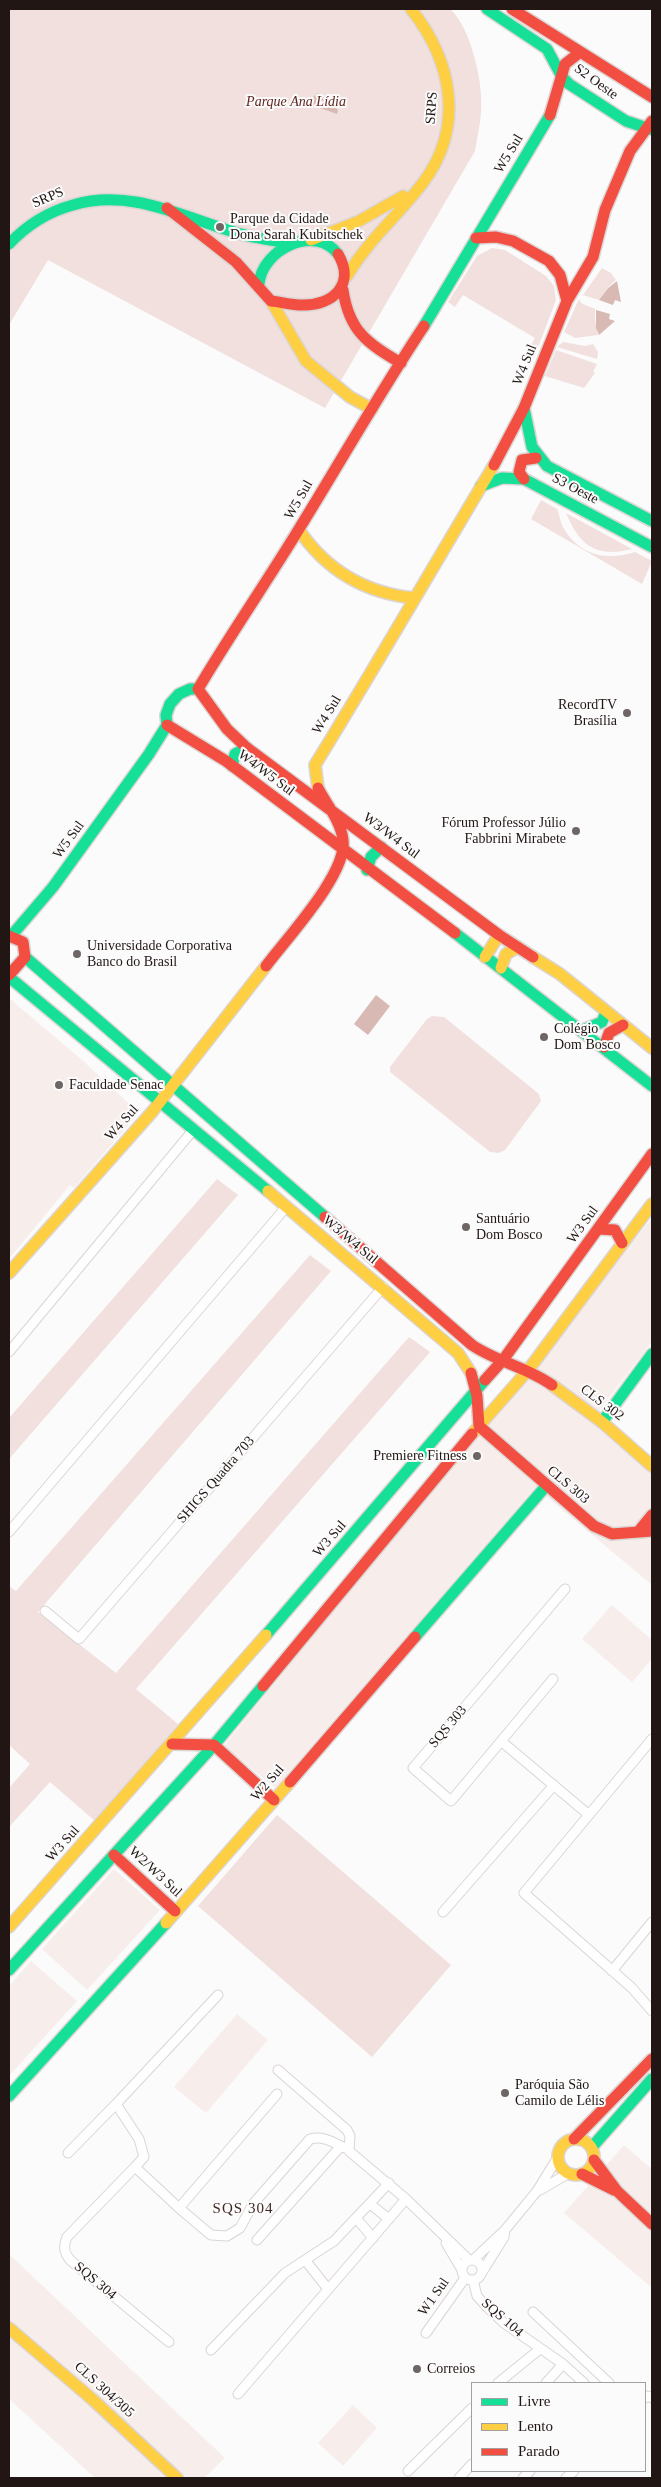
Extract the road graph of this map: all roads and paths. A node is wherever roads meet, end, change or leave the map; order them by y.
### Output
1 (411, 9) edge
2 (487, 9) edge
3 (512, 9) edge
4 (579, 52) junction
5 (562, 77) junction
6 (652, 97) edge
7 (649, 127) edge
8 (422, 184) junction
9 (167, 208) junction
10 (476, 238) junction
11 (310, 241) junction
12 (290, 243) junction
13 (9, 244) edge
14 (347, 276) junction
15 (259, 284) junction
16 (343, 290) junction
17 (271, 301) junction
18 (567, 301) junction
19 (400, 363) junction
20 (524, 408) junction
21 (372, 409) junction
22 (536, 458) junction
23 (524, 479) junction
24 (481, 486) junction
25 (652, 521) edge
26 (299, 530) junction
27 (652, 547) edge
28 (414, 598) junction
29 (198, 689) junction
30 (167, 725) junction
31 (247, 748) junction
32 (232, 766) junction
33 (329, 808) junction
34 (381, 847) junction
35 (343, 851) junction
36 (367, 870) junction
37 (499, 935) junction
38 (10, 936) edge
39 (518, 947) junction
40 (25, 957) junction
41 (485, 957) junction
42 (501, 968) junction
43 (9, 976) edge
44 (606, 1012) junction
45 (623, 1025) junction
46 (583, 1030) junction
47 (604, 1047) junction
48 (652, 1048) edge
49 (652, 1086) edge
50 (173, 1087) junction
51 (160, 1102) junction
52 (194, 1129) junction
53 (652, 1154) edge
54 (652, 1204) edge
55 (287, 1206) junction
56 (599, 1229) junction
57 (344, 1235) junction
58 (622, 1243) junction
59 (334, 1246) junction
60 (9, 1273) edge
61 (382, 1287) junction
62 (433, 1312) junction
63 (423, 1322) junction
64 (9, 1352) edge
65 (652, 1354) edge
66 (503, 1360) junction
67 (529, 1369) junction
68 (476, 1391) junction
69 (602, 1422) junction
70 (479, 1426) junction
71 (652, 1466) edge
72 (546, 1486) junction
73 (652, 1515) edge
74 (652, 1531) edge
75 (9, 1532) edge
76 (638, 1532) junction
77 (346, 1543) junction
78 (352, 1565) junction
79 (565, 1589) dead end
80 (45, 1611) dead end
81 (553, 1679) dead end
82 (652, 1739) edge
83 (501, 1740) junction
84 (172, 1744) junction
85 (214, 1745) junction
86 (554, 1785) junction
87 (274, 1800) junction
88 (589, 1815) junction
89 (114, 1855) junction
90 (175, 1911) junction
91 (443, 1912) dead end
92 (652, 1922) edge
93 (9, 1927) edge
94 (9, 1970) edge
95 (612, 1971) junction
96 (218, 1995) dead end
97 (652, 2011) edge
98 (652, 2059) edge
99 (278, 2070) dead end
100 (652, 2079) edge
101 (277, 2094) dead end
102 (9, 2096) edge
103 (116, 2104) junction
104 (574, 2139) junction
105 (592, 2147) junction
106 (345, 2148) junction
107 (68, 2153) dead end
108 (558, 2157) junction
109 (594, 2160) junction
110 (135, 2167) junction
111 (569, 2173) junction
112 (582, 2174) junction
113 (389, 2183) junction
114 (537, 2191) junction
115 (616, 2191) junction
116 (406, 2199) junction
117 (370, 2204) junction
118 (179, 2208) junction
119 (356, 2218) junction
120 (389, 2219) junction
121 (652, 2224) edge
122 (505, 2230) junction
123 (441, 2234) junction
124 (373, 2238) junction
125 (257, 2240) dead end
126 (305, 2260) junction
127 (471, 2260) junction
128 (482, 2272) junction
129 (467, 2276) junction
130 (328, 2290) junction
131 (533, 2312) dead end
132 (9, 2328) edge
133 (426, 2332) dead end
134 (169, 2342) dead end
135 (540, 2349) junction
136 (211, 2350) dead end
137 (563, 2364) junction
138 (499, 2382) edge
139 (547, 2382) edge
140 (583, 2382) edge
141 (608, 2382) edge
142 (238, 2394) dead end
143 (471, 2409) edge
144 (471, 2465) edge
145 (408, 2471) dead end
146 (177, 2478) edge
147 (459, 2478) edge

1 - 8 main road, SRPS
2 - 5 main road, S2 Oeste
3 - 4 main road, S2 Oeste
4 - 5 main road, W5 Sul
4 - 6 main road, S2 Oeste
5 - 7 main road, S2 Oeste
5 - 10 main road, W5 Sul
7 - 18 main road, W4 Sul
8 - 11 main road, SRPS
8 - 14 main road, SRPS
9 - 12 main road, SRPS
9 - 13 main road, SRPS
9 - 15 main road, SRPS
10 - 18 main road
10 - 19 main road, W5 Sul
11 - 12 main road
11 - 14 main road
12 - 15 main road
14 - 16 main road
15 - 17 main road
16 - 17 main road
16 - 19 main road
17 - 21 main road
18 - 20 main road, W4 Sul
19 - 21 main road, W5 Sul
20 - 22 main road
20 - 24 main road, W4 Sul
21 - 26 main road, W5 Sul
22 - 23 main road
22 - 25 main road, S3 Oeste
23 - 24 main road, S3 Oeste
23 - 27 main road, S3 Oeste
24 - 28 main road, W4 Sul
26 - 28 main road
26 - 29 main road, W5 Sul
28 - 33 main road, W4 Sul
29 - 30 main road, W5 Sul
29 - 31 main road, W4/W5 Sul
30 - 32 main road, W4/W5 Sul
30 - 38 main road, W5 Sul
31 - 32 main road
31 - 33 main road, W4/W5 Sul
32 - 35 main road, W4/W5 Sul
33 - 34 main road, W3/W4 Sul
33 - 35 main road, W4 Sul
34 - 36 main road
34 - 37 main road, W3/W4 Sul
35 - 36 main road
35 - 50 main road, W4 Sul
36 - 41 main road
37 - 39 main road, W3/W4 Sul
37 - 41 main road
38 - 40 main road
39 - 42 main road
39 - 44 main road, W3/W4 Sul
40 - 43 main road
40 - 50 main road
41 - 42 main road
42 - 46 main road
43 - 51 main road
44 - 45 main road, W3/W4 Sul
44 - 46 main road
45 - 47 main road
45 - 48 main road, W3/W4 Sul
46 - 47 main road
47 - 49 main road
50 - 51 main road, W4 Sul
50 - 57 main road, W3/W4 Sul
51 - 52 main road, W3/W4 Sul
51 - 60 main road, W4 Sul
52 - 55 main road, W3/W4 Sul
52 - 64 street
53 - 56 main road, W3 Sul
54 - 58 main road
55 - 59 main road, W3/W4 Sul
55 - 75 street
56 - 58 main road
56 - 66 main road, W3 Sul
57 - 59 main road
57 - 62 main road, W3/W4 Sul
58 - 67 main road
59 - 61 main road, W3/W4 Sul
61 - 63 main road, W3/W4 Sul
61 - 80 street, SHIGS Quadra 703
62 - 63 main road
62 - 66 main road, W3/W4 Sul
63 - 68 main road, W3/W4 Sul
65 - 69 main road
66 - 67 main road, W3/W4 Sul
66 - 68 main road, W3 Sul
67 - 69 main road, CLS 302
67 - 70 main road
68 - 70 main road, W3/W4 Sul
68 - 77 main road, W3 Sul
69 - 71 main road, CLS 302
70 - 72 main road, CLS 303
70 - 78 main road
72 - 76 main road, CLS 303
72 - 87 main road, W2 Sul
73 - 76 main road
74 - 76 main road, CLS 303
77 - 78 main road
77 - 84 main road, W3 Sul
78 - 85 main road
79 - 83 street, SQS 303
81 - 83 street, SQS 303
82 - 88 street
83 - 86 street
84 - 85 main road
84 - 93 main road, W3 Sul
85 - 87 main road
85 - 89 main road
86 - 88 street
86 - 91 street
87 - 90 main road, W2 Sul
88 - 95 street
89 - 90 main road, W2/W3 Sul
89 - 94 main road
90 - 102 main road, W2 Sul
92 - 95 street
95 - 97 street
96 - 103 street
98 - 104 main road
99 - 106 street
100 - 105 main road
101 - 118 street
103 - 107 street
103 - 110 street, SQS 304
104 - 105 main road
104 - 108 main road
105 - 109 main road
106 - 113 street
106 - 118 street
106 - 125 street
108 - 111 main road
108 - 114 street
109 - 112 main road
109 - 115 main road
110 - 118 street
110 - 134 street, SQS 304
111 - 112 main road
111 - 114 street
112 - 115 main road
113 - 116 street
113 - 117 street
114 - 122 street
115 - 121 main road
116 - 120 street
116 - 123 street
117 - 119 street
117 - 120 street
119 - 124 street
119 - 126 street
120 - 124 street
122 - 127 street
122 - 128 street
123 - 127 street
123 - 129 street
124 - 130 street
126 - 130 street
126 - 136 street
127 - 128 street
127 - 129 street
128 - 129 street
129 - 133 street, W1 Sul
129 - 135 street, SQS 104
130 - 142 street
131 - 141 street
132 - 146 main road, CLS 304/305
135 - 137 street, SQS 104
135 - 138 street
137 - 139 street
137 - 140 street, SQS 104
143 - 145 street
144 - 147 street

